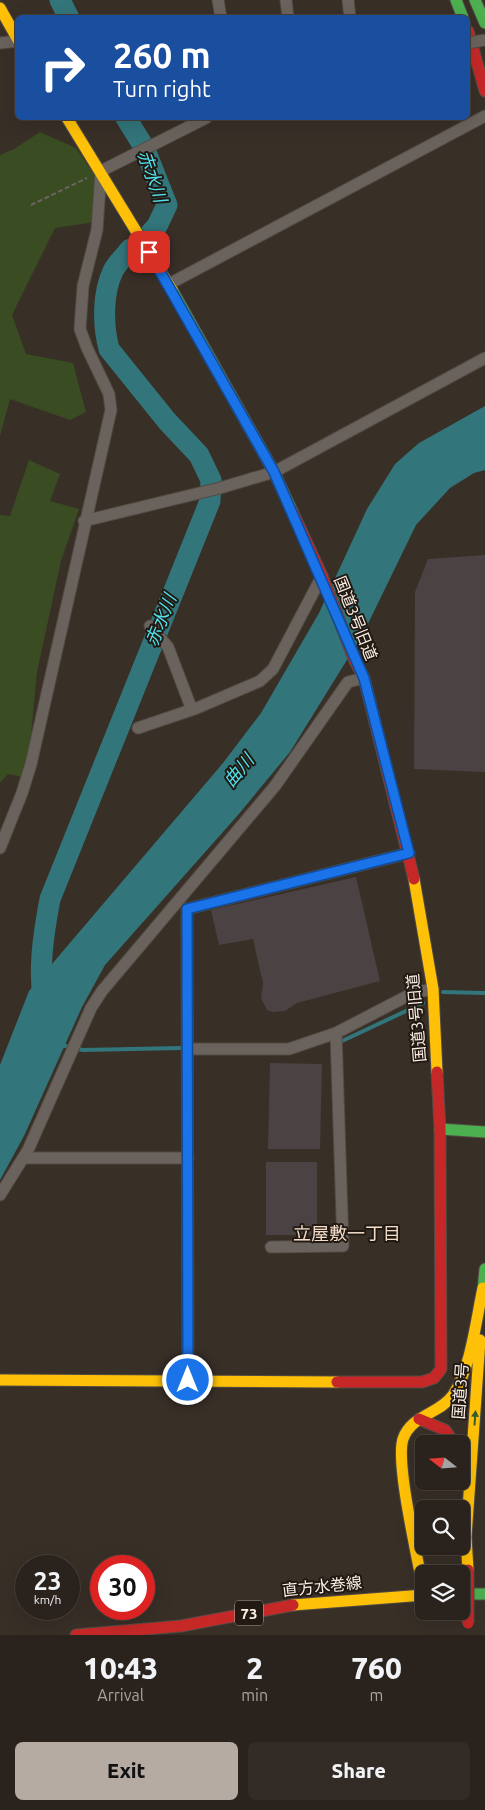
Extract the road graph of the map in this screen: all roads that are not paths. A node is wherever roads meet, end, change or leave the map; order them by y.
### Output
1 (218, 0) edge
2 (286, 0) edge
3 (348, 0) edge
4 (456, 0) edge
5 (475, 0) edge
6 (0, 8) edge
7 (220, 15) edge
8 (288, 15) edge
9 (350, 15) edge
10 (462, 15) edge
11 (485, 23) edge
12 (15, 36) edge
13 (470, 37) edge
14 (485, 40) edge
15 (15, 41) edge
16 (0, 43) edge
17 (474, 50) edge
18 (485, 91) edge
19 (485, 116) edge
20 (67, 120) edge
21 (202, 120) edge
22 (101, 171) junction
23 (169, 284) junction
24 (485, 358) edge
25 (274, 472) junction
26 (84, 521) junction
27 (322, 576) junction
28 (150, 626) dead end
29 (364, 678) junction
30 (192, 710) junction
31 (138, 728) dead end
32 (0, 848) edge
33 (409, 853) junction
34 (432, 989) junction
35 (336, 1033) junction
36 (188, 1049) junction
37 (440, 1129) junction
38 (485, 1132) edge
39 (24, 1158) junction
40 (188, 1158) junction
41 (0, 1194) edge
42 (271, 1247) dead end
43 (485, 1269) edge
44 (483, 1288) junction
45 (0, 1380) edge
46 (188, 1380) junction
47 (420, 1419) junction
48 (451, 1435) edge
49 (469, 1500) edge
50 (467, 1555) edge
51 (419, 1565) edge
52 (470, 1594) edge
53 (485, 1594) edge
54 (415, 1595) edge
55 (76, 1635) edge
56 (468, 1635) edge

1 - 7 street
2 - 8 street
3 - 9 street
4 - 10 main road
5 - 11 main road
6 - 12 main road
13 - 17 main road
14 - 17 street, bridge
15 - 16 street
17 - 18 main road
19 - 23 street
20 - 22 main road, 国道3号旧道
21 - 22 street
22 - 23 main road, 国道3号旧道
22 - 26 street
23 - 25 main road, 国道3号旧道
24 - 25 street
25 - 26 street
25 - 27 main road, 国道3号旧道
26 - 32 street
27 - 29 main road, 国道3号旧道
27 - 30 street
28 - 30 street
29 - 33 main road, 国道3号旧道
29 - 39 street
30 - 31 street
33 - 34 main road, 国道3号旧道
33 - 36 street
34 - 35 street
34 - 37 main road, 国道3号旧道
35 - 36 street
35 - 42 street
36 - 40 street
37 - 38 main road
37 - 46 main road, 国道3号旧道
39 - 40 street
39 - 41 street
40 - 46 street
43 - 44 main road, 国道3号
44 - 47 main road
49 -> 44 main road, 国道3号
45 - 46 main road
47 - 48 main road
47 - 51 main road
50 - 56 main road, 国道3号, bridge
52 - 53 main road
54 - 55 main road, 直方水巻線 / 73

